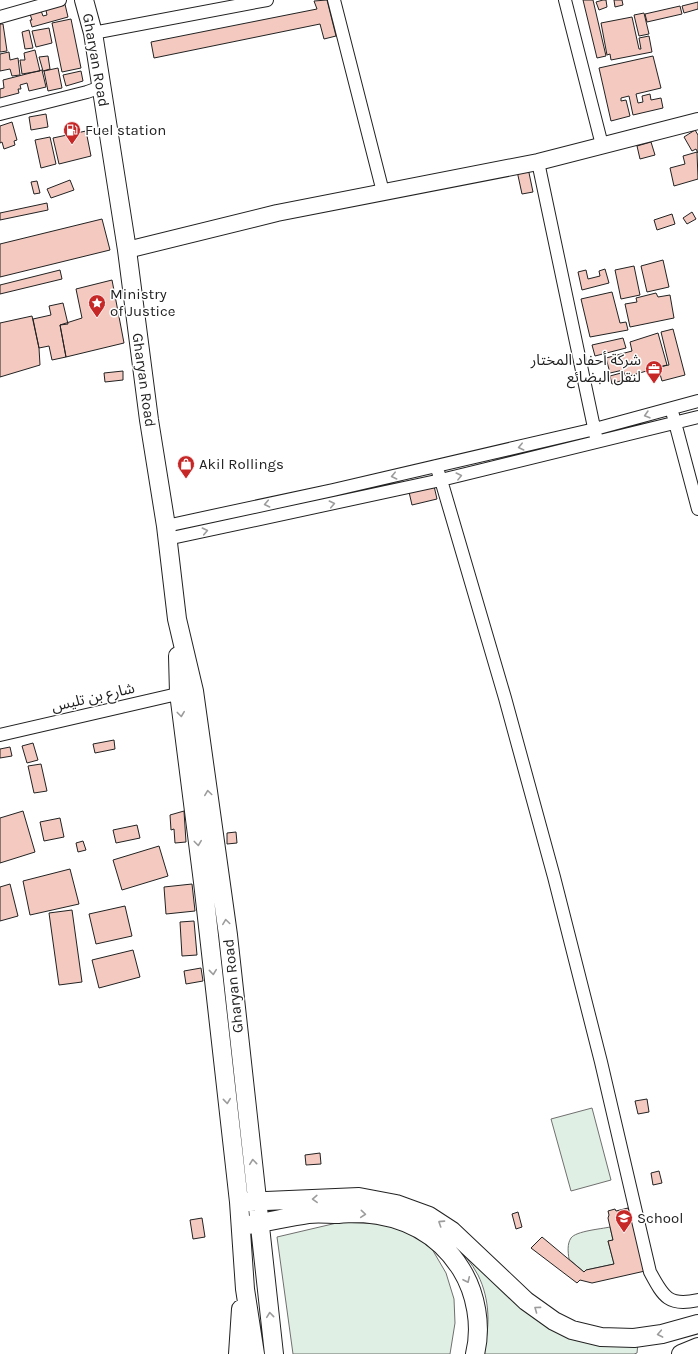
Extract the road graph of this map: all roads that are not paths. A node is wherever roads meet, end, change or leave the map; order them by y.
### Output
1 (60, 0) edge
2 (84, 0) edge
3 (267, 0) edge
4 (334, 0) edge
5 (566, 0) edge
6 (0, 17) edge
7 (93, 33) junction
8 (101, 87) junction
9 (0, 114) edge
10 (698, 121) edge
11 (602, 145) junction
12 (538, 162) junction
13 (383, 192) junction
14 (127, 250) junction
15 (698, 401) edge
16 (671, 408) junction
17 (698, 417) edge
18 (676, 423) junction
19 (595, 429) junction
20 (597, 442) junction
21 (436, 466) junction
22 (441, 480) junction
23 (698, 509) edge
24 (166, 533) junction
25 (186, 692) junction
26 (0, 735) edge
27 (257, 1201) junction
28 (239, 1202) junction
29 (260, 1223) junction
30 (241, 1225) junction
31 (245, 1289) junction
32 (698, 1300) edge
33 (698, 1324) edge
34 (698, 1347) edge
35 (238, 1354) edge
36 (255, 1354) edge
37 (274, 1354) edge
38 (475, 1354) edge
39 (681, 1354) edge

1 - 6 street
2 - 7 highway, Gharyan Road
3 - 7 street
4 - 13 street
5 - 11 street
7 - 8 highway, Gharyan Road
8 - 9 street
8 - 14 highway, Gharyan Road
10 - 11 main road
11 - 12 main road
12 - 13 main road
12 - 19 street
13 - 14 main road
14 - 24 highway, Gharyan Road
15 - 16 street
16 - 18 street
16 -> 19 street
17 - 18 street
18 - 20 street
18 - 23 street
19 - 20 street
19 -> 21 street
22 -> 20 street
21 - 22 street
21 -> 24 street
24 -> 22 street
22 - 32 street
24 - 25 highway, Gharyan Road
25 - 26 street, شارع بن تليس
27 -> 25 highway, Gharyan Road
25 -> 28 highway, Gharyan Road
27 - 28 highway
27 - 29 highway, Gharyan Road
33 -> 27 highway
28 - 30 highway, Gharyan Road
29 - 30 highway
37 -> 29 highway, Gharyan Road
29 -> 38 highway
30 - 31 highway, Gharyan Road
31 - 35 highway
31 - 36 highway, Gharyan Road
34 - 39 highway

